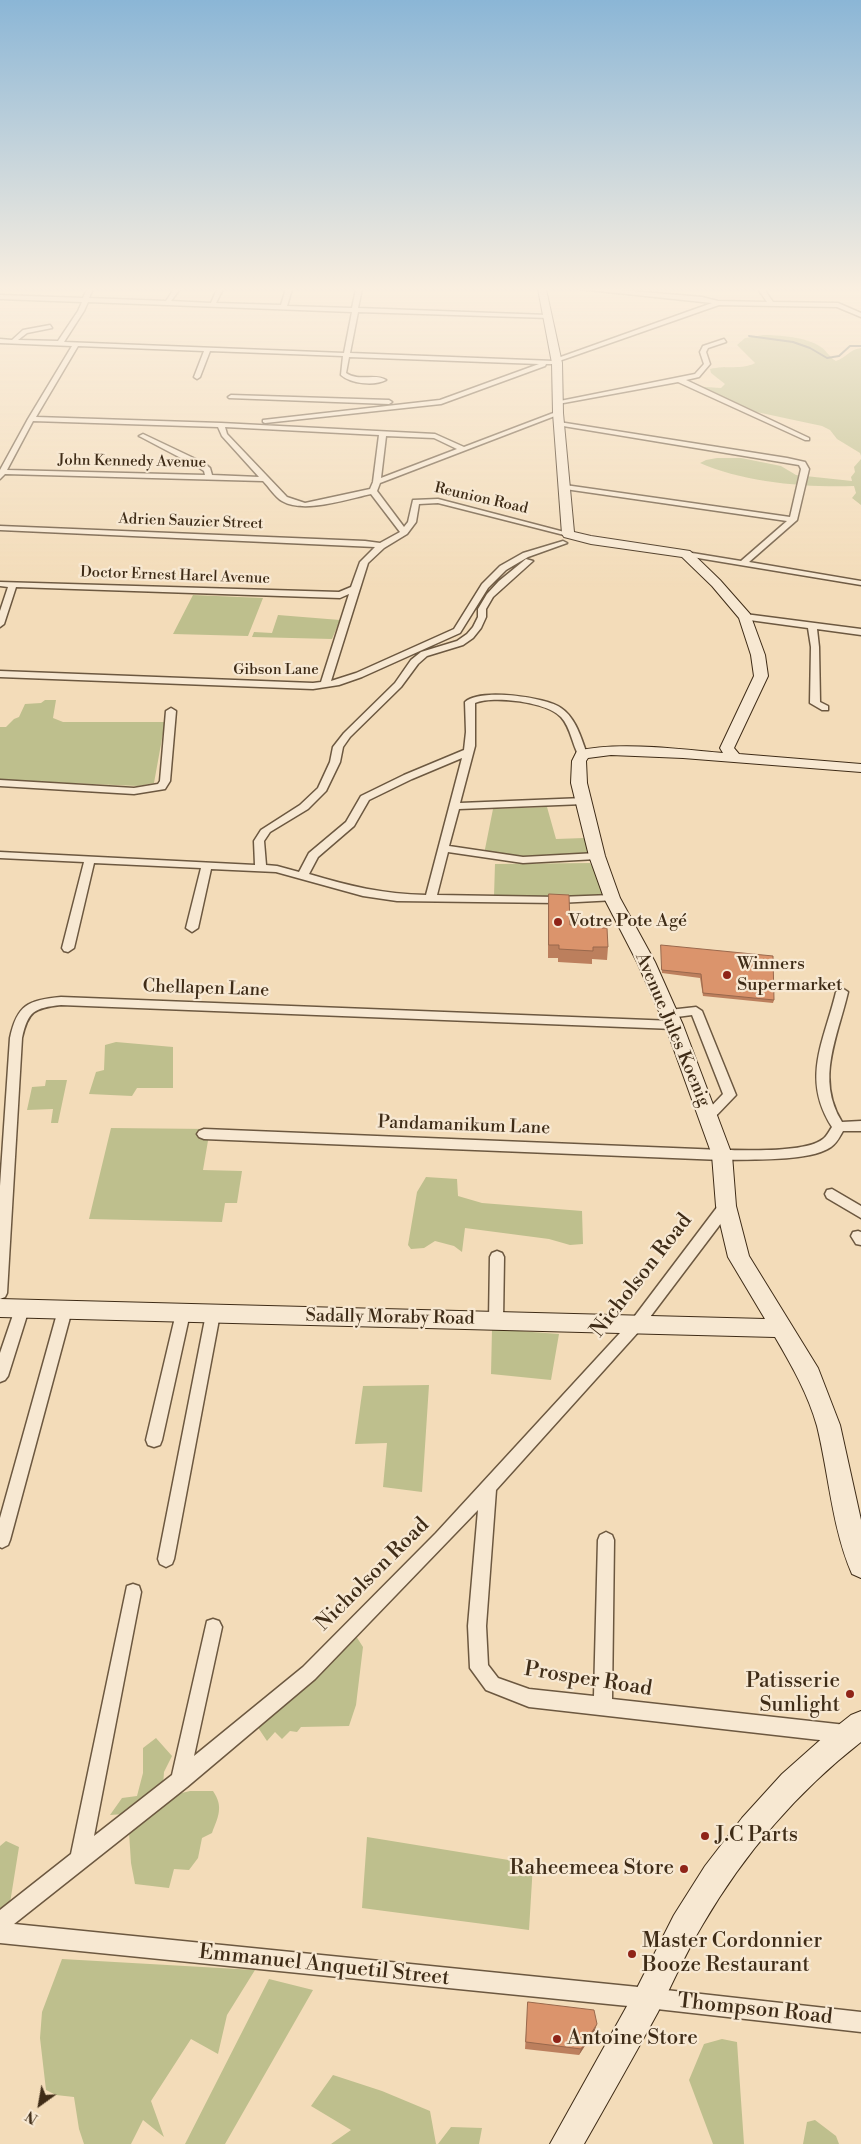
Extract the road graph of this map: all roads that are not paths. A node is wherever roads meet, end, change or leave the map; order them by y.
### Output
1 (49, 389) edge
2 (475, 389) edge
3 (557, 389) edge
4 (647, 389) edge
5 (699, 389) edge
6 (231, 397) dead end
7 (431, 404) junction
8 (558, 413) junction
9 (31, 419) junction
10 (223, 426) junction
11 (383, 433) junction
12 (143, 436) dead end
13 (807, 439) dead end
14 (463, 448) junction
15 (1, 474) edge
16 (209, 478) junction
17 (264, 479) junction
18 (377, 482) junction
19 (566, 486) junction
20 (372, 491) junction
21 (794, 520) junction
22 (0, 528) edge
23 (404, 532) junction
24 (569, 538) junction
25 (381, 546) junction
26 (686, 554) junction
27 (742, 564) junction
28 (861, 583) edge
29 (0, 584) edge
30 (13, 584) junction
31 (352, 590) junction
32 (745, 617) junction
33 (0, 624) edge
34 (812, 626) junction
35 (861, 632) edge
36 (0, 674) edge
37 (324, 684) junction
38 (824, 708) dead end
39 (172, 712) dead end
40 (468, 752) junction
41 (582, 754) junction
42 (724, 754) junction
43 (861, 768) edge
44 (0, 783) edge
45 (584, 801) junction
46 (454, 806) junction
47 (444, 848) junction
48 (0, 855) edge
49 (596, 856) junction
50 (90, 859) junction
51 (207, 864) junction
52 (261, 867) junction
53 (303, 875) junction
54 (612, 898) junction
55 (430, 899) junction
56 (192, 928) dead end
57 (68, 948) dead end
58 (842, 992) dead end
59 (671, 1019) junction
60 (708, 1116) junction
61 (861, 1126) edge
62 (839, 1127) junction
63 (204, 1134) dead end
64 (722, 1155) junction
65 (832, 1194) dead end
66 (726, 1206) junction
67 (861, 1213) edge
68 (497, 1257) dead end
69 (0, 1293) edge
70 (0, 1308) edge
71 (22, 1309) junction
72 (65, 1310) junction
73 (183, 1313) junction
74 (213, 1314) junction
75 (496, 1321) junction
76 (636, 1325) junction
77 (781, 1328) junction
78 (0, 1376) edge
79 (154, 1440) dead end
80 (488, 1488) junction
81 (2, 1540) dead end
82 (606, 1540) dead end
83 (166, 1559) dead end
84 (861, 1566) edge
85 (133, 1592) dead end
86 (213, 1627) dead end
87 (603, 1707) junction
88 (855, 1730) edge
89 (180, 1780) junction
90 (80, 1859) junction
91 (0, 1924) edge
92 (0, 1934) edge
93 (648, 1998) junction
94 (861, 2022) edge
95 (566, 2144) edge

1 - 9 street
2 - 7 street
3 - 8 street
4 - 8 street
5 - 13 street
6 - 7 street
7 - 10 street
8 - 14 street
8 - 19 street
8 - 21 street
9 - 10 street
9 - 15 street
10 - 11 street
10 - 17 street
11 - 14 street
11 - 18 street
12 - 16 street
14 - 18 street
15 - 16 street, John Kennedy Avenue
16 - 17 street, John Kennedy Avenue
17 - 20 street
18 - 20 street
19 - 21 street
19 - 24 street
20 - 23 street
21 - 27 street
22 - 25 street, Adrien Sauzier Street
23 - 24 street, Reunion Road
23 - 25 street
24 - 26 street
24 - 37 street, Gibson Lane
24 - 52 street
25 - 31 street
26 - 27 street
26 - 32 street
27 - 28 street
29 - 30 street, Doctor Ernest Harel Avenue
30 - 31 street, Doctor Ernest Harel Avenue
30 - 33 street
31 - 37 street
32 - 34 street
32 - 42 street
34 - 35 street
34 - 38 street
36 - 37 street, Gibson Lane
39 - 44 street
40 - 41 street
40 - 46 street
40 - 53 street
41 - 42 street
41 - 45 street, Avenue Jules Koenig
42 - 43 street
45 - 46 street
45 - 49 street, Avenue Jules Koenig
46 - 47 street
47 - 49 street
47 - 55 street
48 - 50 street
49 - 54 street, Avenue Jules Koenig
50 - 51 street
50 - 57 street
51 - 52 street
51 - 56 street
52 - 53 street
53 - 55 street
54 - 55 street
54 - 59 street, Avenue Jules Koenig
58 - 62 street
59 - 60 street, Avenue Jules Koenig
59 - 60 street, Chellapen Lane
59 - 69 street, Chellapen Lane
60 - 64 street, Avenue Jules Koenig
61 - 62 street
62 - 64 street, Pandamanikum Lane
63 - 64 street, Pandamanikum Lane
64 - 66 street, Avenue Jules Koenig
65 - 67 street
66 - 76 street, Nicholson Road
66 - 77 street, Avenue Jules Koenig
68 - 75 street
70 - 71 street, Sadally Moraby Road
71 - 72 street, Sadally Moraby Road
71 - 78 street
72 - 73 street, Sadally Moraby Road
72 - 81 street
73 - 74 street, Sadally Moraby Road
73 - 79 street
74 - 75 street, Sadally Moraby Road
74 - 83 street
75 - 76 street, Sadally Moraby Road
76 - 77 street, Sadally Moraby Road
76 - 80 street, Nicholson Road
77 - 84 street, Avenue Jules Koenig
80 - 87 street, Prosper Road
80 - 89 street, Nicholson Road
82 - 87 street
85 - 90 street
86 - 89 street
87 - 88 street, Prosper Road
88 - 93 street
89 - 90 street, Nicholson Road
90 - 91 street, Nicholson Road
92 - 93 street, Emmanuel Anquetil Street
93 - 94 street, Thompson Road
93 - 95 street

